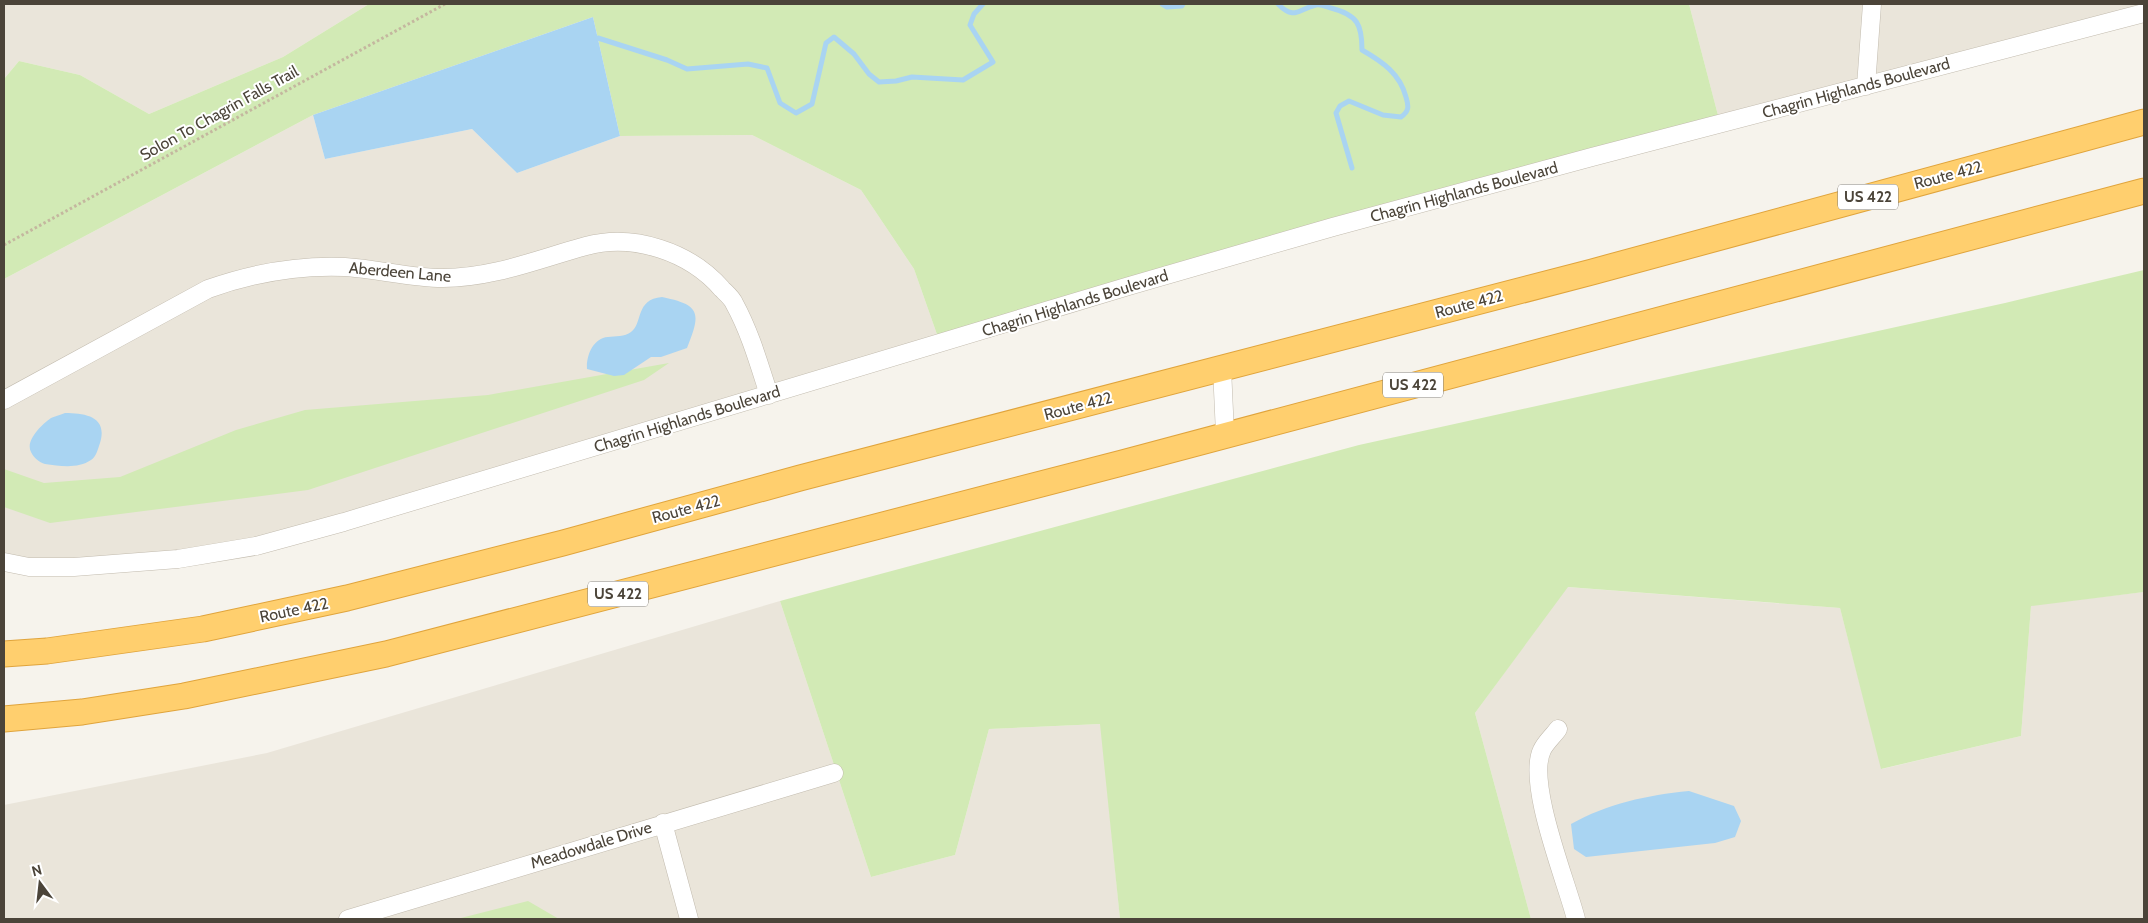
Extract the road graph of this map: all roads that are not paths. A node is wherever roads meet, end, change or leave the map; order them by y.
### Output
1 (1872, 4) edge
2 (2144, 13) edge
3 (1866, 86) junction
4 (2144, 122) edge
5 (2144, 191) edge
6 (1222, 368) junction
7 (769, 395) junction
8 (4, 400) edge
9 (1225, 434) junction
10 (4, 562) edge
11 (4, 654) edge
12 (4, 719) edge
13 (1558, 729) dead end
14 (834, 773) dead end
15 (663, 823) junction
16 (348, 919) edge
17 (689, 919) edge
18 (1576, 919) edge

1 - 3 street
2 - 3 street, Chagrin Highlands Boulevard
3 - 7 street, Chagrin Highlands Boulevard
4 - 6 highway, Route 422 / US 422
5 - 9 highway, US 422
6 - 9 street
6 - 11 highway, Route 422 / US 422
7 - 8 street, Aberdeen Lane
7 - 10 street, Chagrin Highlands Boulevard
9 - 12 highway, US 422
13 - 18 street
14 - 15 street, Meadowdale Drive
15 - 16 street, Meadowdale Drive
15 - 17 street

